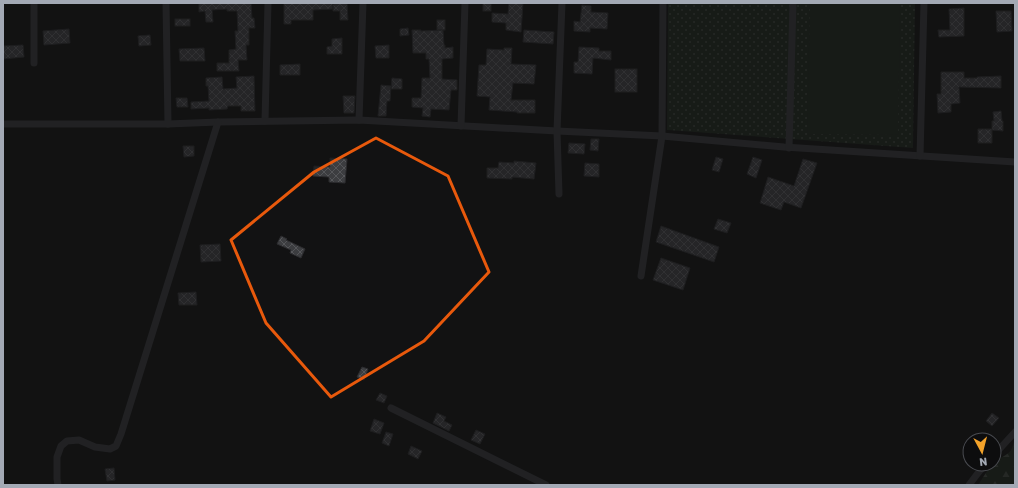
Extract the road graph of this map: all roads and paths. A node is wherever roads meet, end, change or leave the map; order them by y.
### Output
1 (34, 3) edge
2 (166, 3) edge
3 (268, 3) edge
4 (363, 3) edge
5 (465, 3) edge
6 (562, 3) edge
7 (663, 3) edge
8 (793, 3) edge
9 (924, 3) edge
10 (34, 63) dead end
11 (359, 120) junction
12 (265, 121) junction
13 (218, 122) junction
14 (3, 124) edge
15 (168, 124) junction
16 (461, 126) junction
17 (557, 131) junction
18 (662, 136) junction
19 (789, 148) junction
20 (920, 156) junction
21 (1015, 162) edge
22 (558, 194) dead end
23 (641, 276) dead end
24 (391, 408) dead end
25 (1015, 432) edge
26 (1002, 446) edge
27 (980, 472) edge
28 (58, 485) edge
29 (546, 485) edge
30 (969, 485) edge

1 - 10 street
2 - 15 street
3 - 12 street
4 - 11 street
5 - 16 street
6 - 17 street
7 - 18 street
8 - 19 street
9 - 20 street
11 - 12 street
11 - 16 street
12 - 13 street
13 - 15 street
13 - 28 street
14 - 15 street
16 - 17 street
17 - 18 street
17 - 22 street
18 - 19 street
18 - 23 street
19 - 20 street
20 - 21 street
24 - 29 street
25 - 26 street
27 - 30 street

